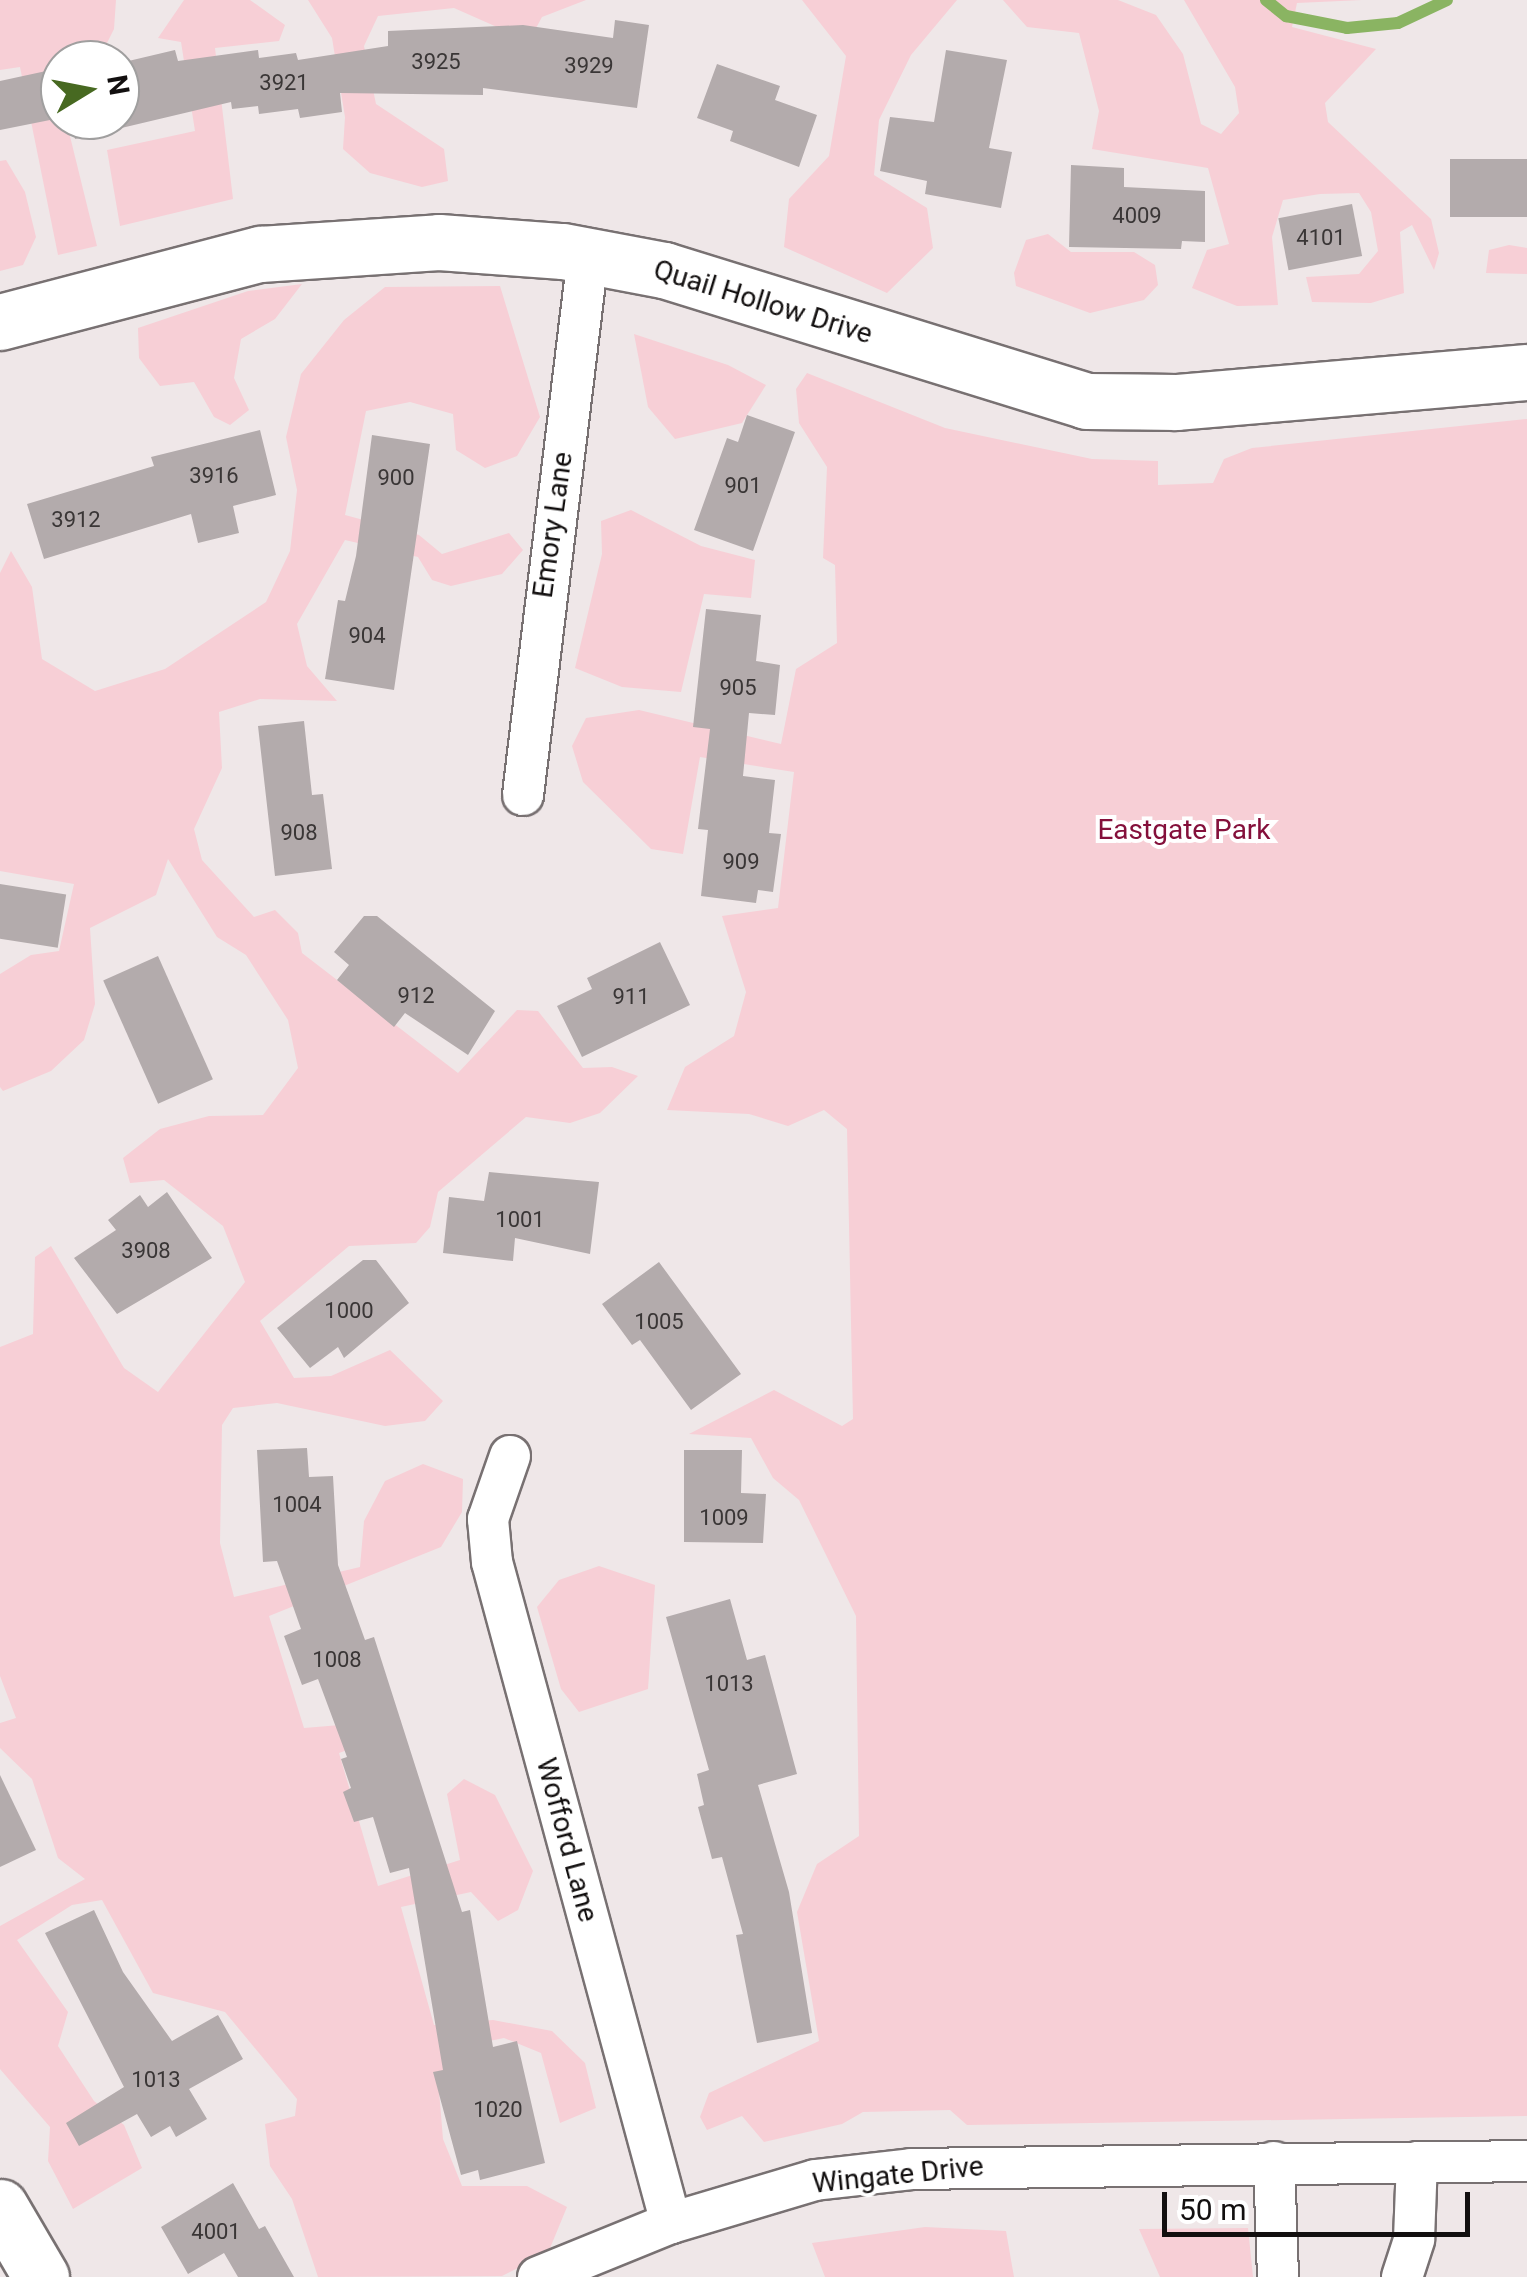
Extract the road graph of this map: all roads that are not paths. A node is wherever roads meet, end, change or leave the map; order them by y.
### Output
1 (588, 256) junction
2 (0, 322) edge
3 (1527, 372) edge
4 (524, 795) dead end
5 (510, 1456) dead end
6 (1527, 2161) edge
7 (1274, 2162) junction
8 (1417, 2162) junction
9 (0, 2207) edge
10 (671, 2223) junction
11 (42, 2277) edge
12 (538, 2277) edge
13 (1278, 2277) edge
14 (1402, 2277) edge

1 - 2 street, Quail Hollow Drive
1 - 3 street, Quail Hollow Drive
1 - 4 street, Emory Lane
5 - 10 street, Wofford Lane
6 - 8 street, Wingate Drive
7 - 8 street, Wingate Drive
7 - 10 street, Wingate Drive
7 - 13 street
8 - 14 street
9 - 11 street
10 - 12 street, Wingate Drive

